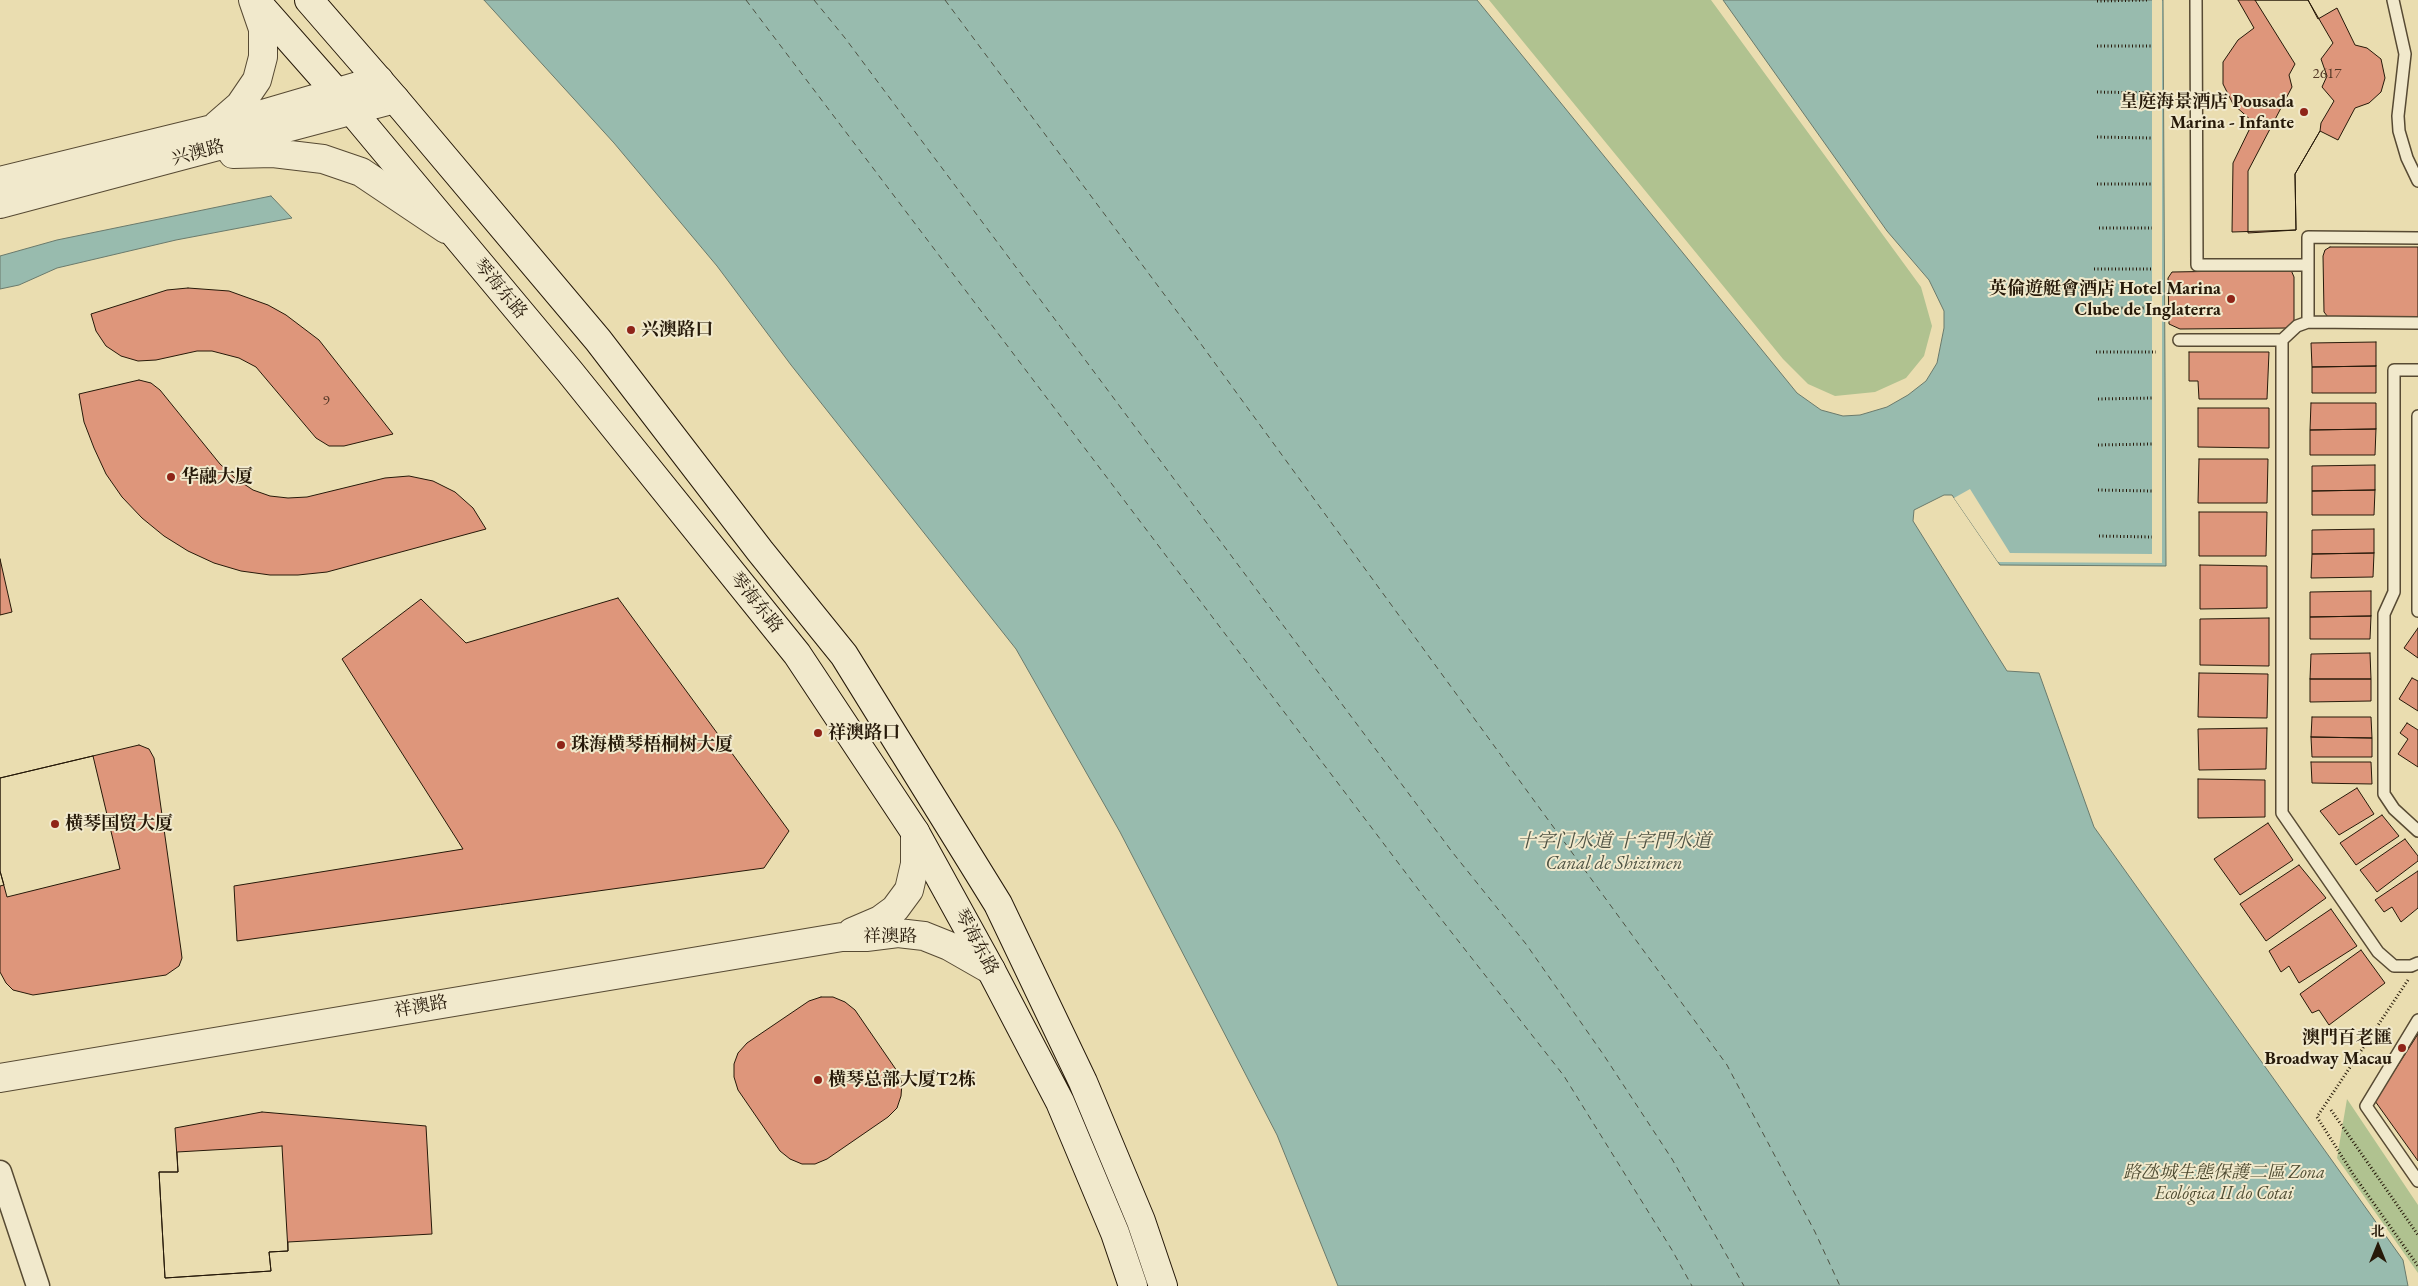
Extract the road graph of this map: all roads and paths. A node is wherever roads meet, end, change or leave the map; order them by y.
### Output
1 (254, 0) edge
2 (309, 0) edge
3 (2149, 0) edge
4 (2196, 0) edge
5 (2393, 0) edge
6 (2097, 1) edge
7 (2097, 46) dead end
8 (2152, 46) dead end
9 (387, 89) junction
10 (2097, 92) dead end
11 (2152, 93) dead end
12 (344, 102) junction
13 (212, 129) junction
14 (2097, 137) dead end
15 (2152, 138) dead end
16 (194, 154) junction
17 (0, 181) edge
18 (2418, 181) edge
19 (2096, 184) dead end
20 (2152, 184) dead end
21 (0, 204) edge
22 (2099, 228) dead end
23 (2152, 228) dead end
24 (453, 234) junction
25 (2418, 238) edge
26 (2308, 264) junction
27 (2094, 269) dead end
28 (2152, 269) dead end
29 (2097, 308) dead end
30 (2152, 308) dead end
31 (2308, 322) junction
32 (2418, 323) edge
33 (2179, 340) dead end
34 (2282, 340) junction
35 (2096, 352) dead end
36 (2156, 352) dead end
37 (2418, 370) edge
38 (2152, 398) dead end
39 (2098, 399) dead end
40 (2418, 416) edge
41 (2152, 444) dead end
42 (2098, 445) dead end
43 (2098, 490) dead end
44 (2152, 491) dead end
45 (2098, 536) dead end
46 (2152, 537) dead end
47 (2418, 611) edge
48 (2418, 831) edge
49 (916, 832) junction
50 (842, 937) junction
51 (2418, 963) edge
52 (991, 970) junction
53 (2418, 1020) edge
54 (0, 1078) edge
55 (2331, 1110) dead end
56 (0, 1172) edge
57 (2418, 1181) edge
58 (2418, 1235) edge
59 (38, 1286) edge
60 (1133, 1286) edge
61 (1163, 1286) edge

1 - 12 main road, 琴海东路
1 - 13 main road
2 - 9 main road, 琴海东路
3 - 6 path
4 - 26 lane
5 - 18 lane
7 - 8 path
9 - 12 main road, 兴澳路
9 - 61 main road, 琴海东路
10 - 11 path
12 - 13 main road, 兴澳路
12 - 16 main road, 兴澳路
12 - 24 main road, 琴海东路
13 - 17 main road, 兴澳路
14 - 15 path
16 - 21 main road, 兴澳路
16 - 24 main road
19 - 20 path
22 - 23 path
24 - 49 main road, 琴海东路
25 - 26 lane
26 - 31 lane
27 - 28 path
29 - 30 path
31 - 32 lane
31 - 34 lane
33 - 34 lane
34 - 51 lane
35 - 36 path
37 - 48 lane
38 - 39 path
40 - 47 lane
41 - 42 path
43 - 44 path
45 - 46 path
49 - 50 main road, 祥澳路
49 - 52 main road, 琴海东路
50 - 52 main road, 祥澳路
50 - 54 main road, 祥澳路
52 - 60 main road, 琴海东路
53 - 57 lane
55 - 58 path
56 - 59 street

